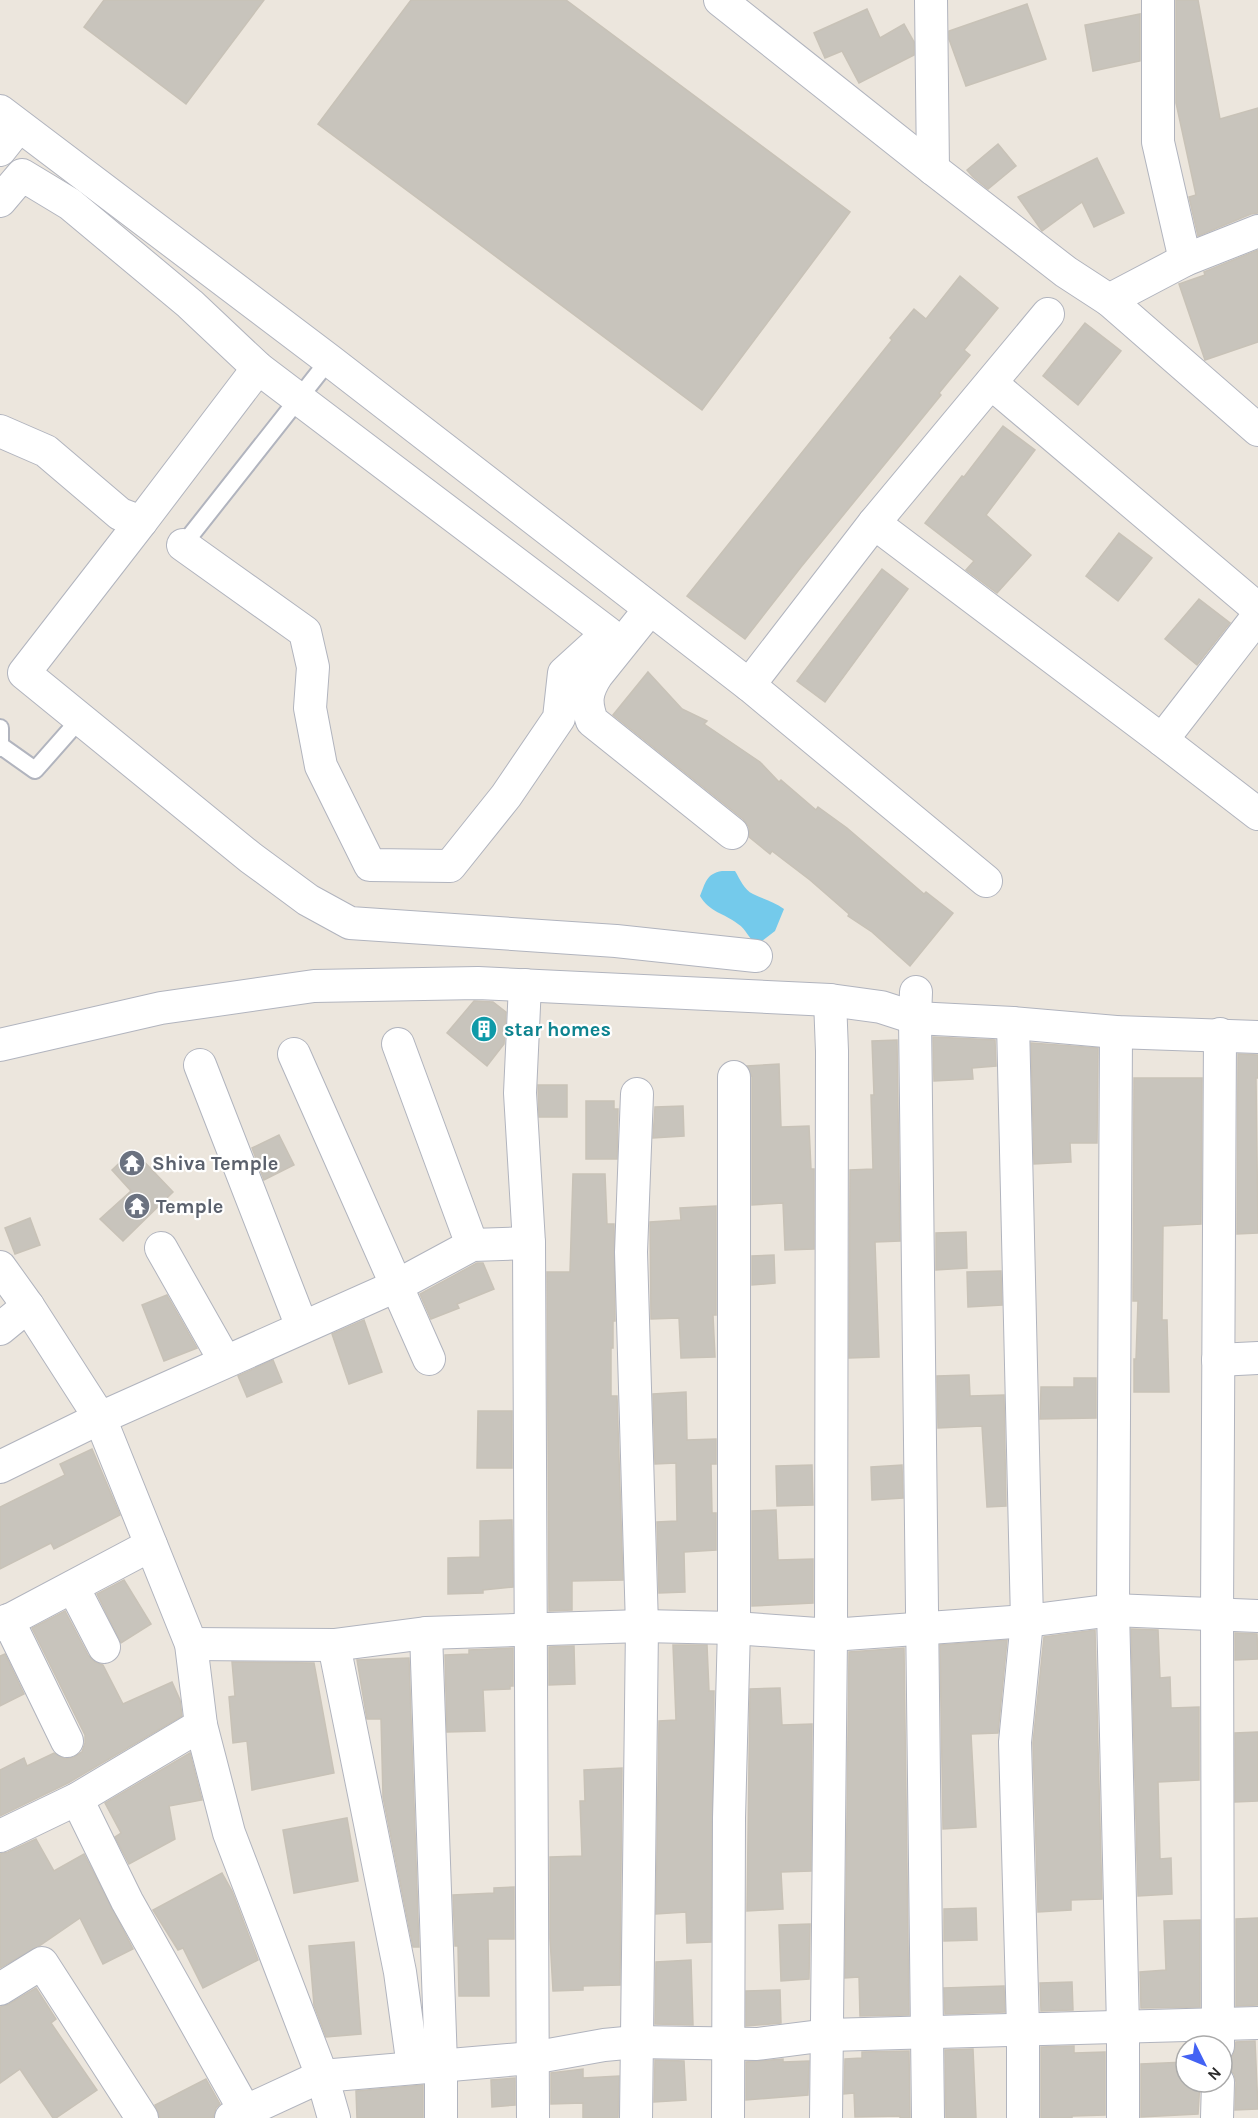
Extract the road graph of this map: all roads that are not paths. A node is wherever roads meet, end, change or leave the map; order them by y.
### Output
1 (720, 0) edge
2 (930, 0) edge
3 (1158, 0) edge
4 (10, 119) edge
5 (0, 150) edge
6 (933, 169) junction
7 (0, 201) edge
8 (1258, 231) edge
9 (1185, 260) junction
10 (1109, 300) junction
11 (1048, 314) dead end
12 (329, 360) junction
13 (258, 368) junction
14 (991, 383) junction
15 (298, 399) junction
16 (1258, 430) edge
17 (0, 431) edge
18 (141, 522) junction
19 (874, 523) junction
20 (183, 545) joint
21 (650, 609) junction
22 (1258, 609) edge
23 (1258, 616) edge
24 (12, 667) edge
25 (749, 685) junction
26 (80, 718) junction
27 (0, 728) edge
28 (1162, 740) junction
29 (1, 747) edge
30 (1258, 814) edge
31 (732, 833) dead end
32 (986, 881) dead end
33 (756, 956) dead end
34 (525, 986) junction
35 (830, 1000) junction
36 (916, 1007) junction
37 (1013, 1023) junction
38 (1116, 1032) junction
39 (1220, 1034) junction
40 (1258, 1036) edge
41 (398, 1044) dead end
42 (0, 1046) edge
43 (294, 1054) dead end
44 (200, 1065) dead end
45 (734, 1077) dead end
46 (638, 1094) dead end
47 (529, 1243) junction
48 (472, 1245) junction
49 (162, 1248) dead end
50 (0, 1268) edge
51 (396, 1286) junction
52 (28, 1306) junction
53 (302, 1327) junction
54 (0, 1329) edge
55 (1258, 1358) edge
56 (429, 1359) dead end
57 (1218, 1360) junction
58 (225, 1361) junction
59 (100, 1418) junction
60 (0, 1467) edge
61 (151, 1545) junction
62 (73, 1587) junction
63 (1113, 1610) junction
64 (1217, 1616) junction
65 (1258, 1616) edge
66 (1027, 1621) junction
67 (4, 1623) edge
68 (642, 1626) junction
69 (734, 1628) junction
70 (922, 1628) junction
71 (530, 1629) junction
72 (426, 1633) junction
73 (831, 1635) junction
74 (191, 1644) junction
75 (334, 1645) junction
76 (104, 1647) dead end
77 (201, 1725) junction
78 (67, 1741) dead end
79 (77, 1799) junction
80 (0, 1836) edge
81 (0, 1989) edge
82 (1258, 2023) edge
83 (1123, 2026) junction
84 (1023, 2028) junction
85 (928, 2031) junction
86 (1207, 2034) edge
87 (1218, 2034) edge
88 (1221, 2034) edge
89 (828, 2035) junction
90 (636, 2042) junction
91 (728, 2044) junction
92 (532, 2058) junction
93 (427, 2066) junction
94 (322, 2076) junction
95 (1218, 2094) edge
96 (238, 2114) edge
97 (142, 2118) edge
98 (334, 2118) edge
99 (441, 2118) edge
100 (533, 2118) edge
101 (636, 2118) edge
102 (728, 2118) edge
103 (826, 2118) edge
104 (928, 2118) edge
105 (1023, 2118) edge
106 (1123, 2118) edge
107 (1217, 2118) edge

1 - 6 street
2 - 6 street
3 - 9 street
4 - 5 street
4 - 12 street
6 - 10 street
7 - 13 street
8 - 9 street
9 - 10 street
10 - 16 street
11 - 14 street
12 - 15 lane
12 - 21 street
13 - 15 street
13 - 18 street
14 - 19 street
14 - 22 street
15 - 20 lane
15 - 20 street
17 - 18 street
18 - 24 street
19 - 25 street
19 - 28 street
21 - 25 street
21 - 31 street
23 - 28 street
24 - 26 street
25 - 32 street
26 - 29 lane
26 - 33 street
27 - 29 lane
28 - 30 street
34 - 35 street
34 - 42 street
34 - 47 street
35 - 36 street
35 - 73 street
36 - 37 street
36 - 70 street
37 - 38 street
37 - 66 street
38 - 39 street
38 - 63 street
39 - 40 street
39 - 57 street
41 - 48 street
43 - 51 street
44 - 53 street
45 - 69 street
46 - 68 street
47 - 48 street
47 - 71 street
48 - 51 street
49 - 58 street
50 - 52 street
51 - 53 street
51 - 56 street
52 - 54 street
52 - 59 street
53 - 58 street
55 - 57 street
57 - 64 street
58 - 59 street
59 - 60 street
59 - 61 street
61 - 62 street
61 - 74 street
62 - 67 street
62 - 76 street
63 - 64 street
63 - 66 street
63 - 83 street
64 - 65 street
64 - 87 street
66 - 70 street
66 - 84 street
67 - 78 street
68 - 69 street
68 - 71 street
68 - 90 street
69 - 73 street
69 - 91 street
70 - 73 street
70 - 85 street
71 - 72 street
71 - 92 street
72 - 75 street
72 - 93 street
73 - 89 street
74 - 75 street
74 - 77 street
75 - 93 street
77 - 79 street
77 - 94 street
79 - 80 street
79 - 96 street
81 - 97 street
82 - 88 street
83 - 84 street
83 - 86 street
83 - 106 street
84 - 85 street
84 - 105 street
85 - 89 street
85 - 104 street
89 - 91 street
89 - 103 street
90 - 91 street
90 - 92 street
90 - 101 street
91 - 102 street
92 - 93 street
92 - 100 street
93 - 94 street
93 - 99 street
94 - 96 street
94 - 98 street
95 - 107 street

